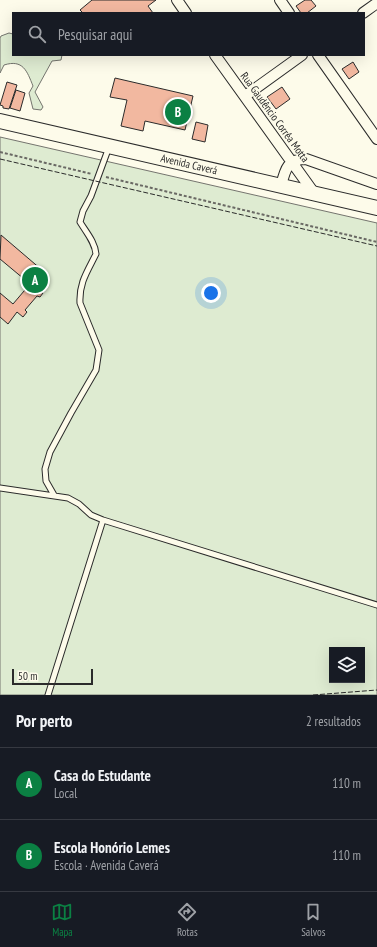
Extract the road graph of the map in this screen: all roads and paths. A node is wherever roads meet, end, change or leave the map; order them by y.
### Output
1 (177, 0) edge
2 (280, 0) edge
3 (377, 3) edge
4 (185, 12) edge
5 (288, 12) edge
6 (364, 12) edge
7 (217, 56) edge
8 (301, 56) edge
9 (319, 56) edge
10 (244, 96) junction
11 (0, 121) edge
12 (377, 139) edge
13 (110, 146) junction
14 (0, 152) edge
15 (292, 162) junction
16 (99, 175) junction
17 (377, 184) edge
18 (281, 186) junction
19 (314, 193) junction
20 (377, 208) edge
21 (377, 242) edge
22 (0, 488) edge
23 (54, 495) junction
24 (103, 520) junction
25 (377, 605) edge
26 (48, 695) edge

1 - 4 street
2 - 5 street
3 - 6 street
7 - 10 street, Rua Gaudêncio Corrêa Motta
8 - 10 street
9 - 12 street
10 - 15 street, Rua Gaudêncio Corrêa Motta
11 - 13 street, Avenida Caverá
13 - 16 lane
13 - 18 street, Avenida Caverá
14 - 16 path
15 - 17 street
15 - 18 street
15 - 19 street, Rua Gaudêncio Corrêa Motta
16 - 21 path
16 - 23 lane
18 - 19 street, Avenida Caverá
19 - 20 street, Avenida Caverá
22 - 23 lane
23 - 24 lane
24 - 25 lane
24 - 26 lane

